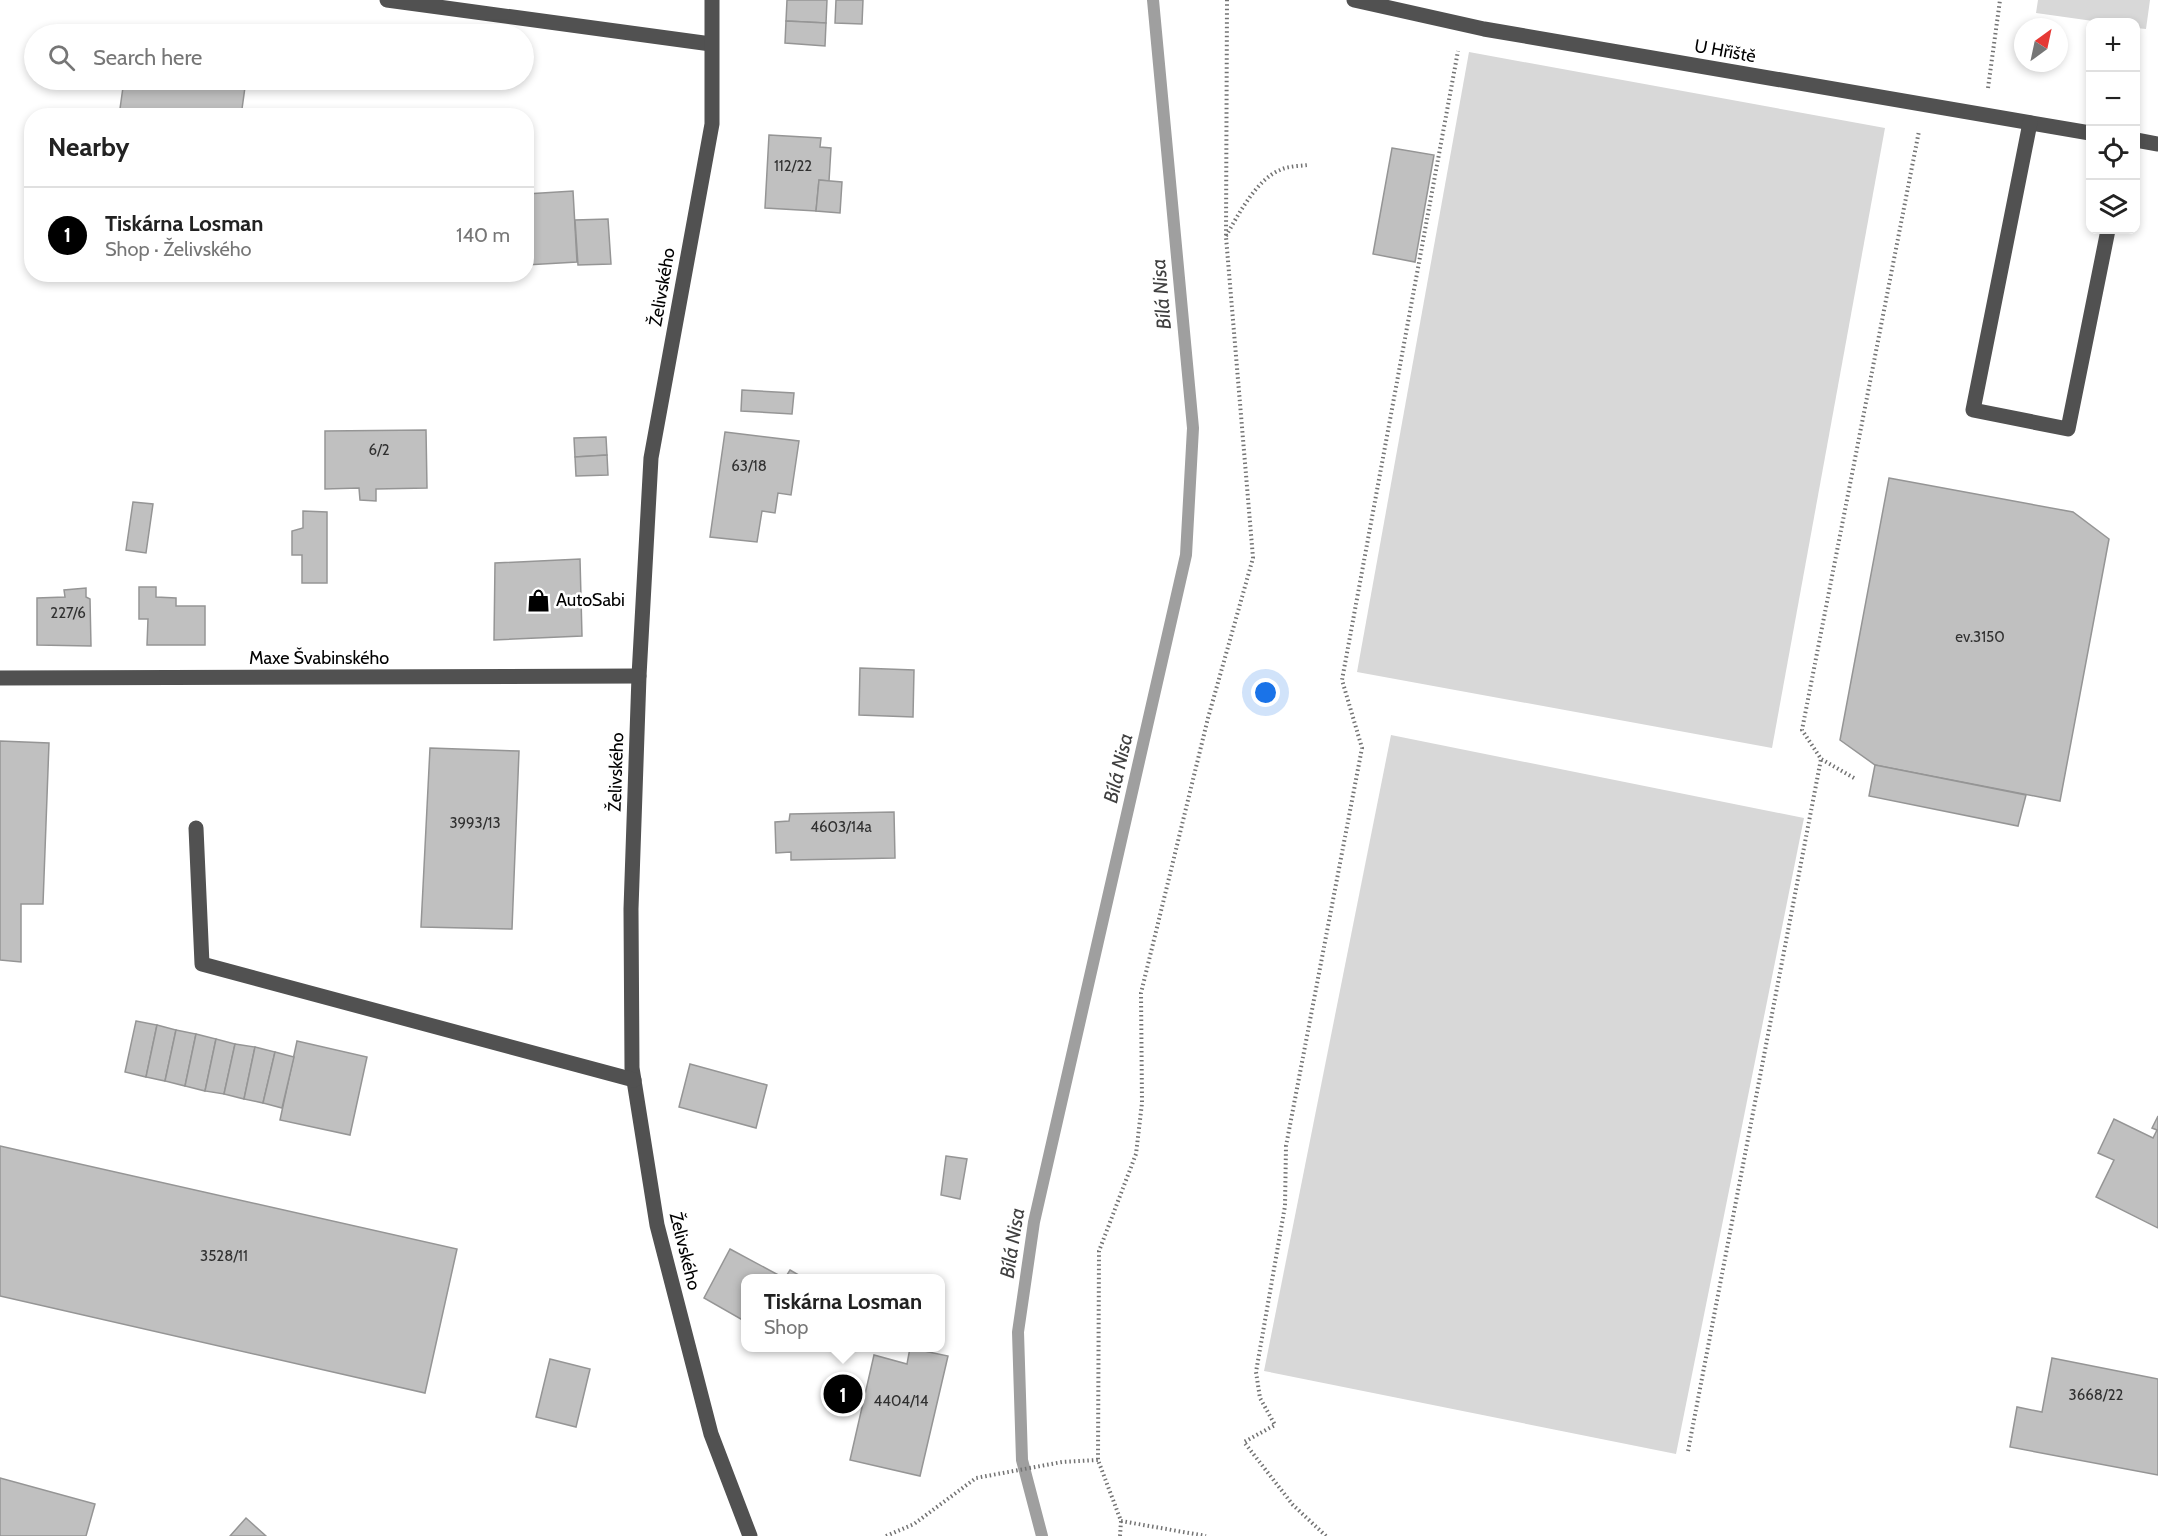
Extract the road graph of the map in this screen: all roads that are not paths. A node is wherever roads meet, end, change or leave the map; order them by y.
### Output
1 (387, 0) edge
2 (712, 0) edge
3 (1354, 0) edge
4 (711, 44) junction
5 (2030, 123) junction
6 (2086, 132) edge
7 (2140, 141) edge
8 (2158, 144) edge
9 (2107, 234) edge
10 (639, 676) junction
11 (0, 678) edge
12 (196, 828) dead end
13 (634, 1080) junction
14 (750, 1536) edge

1 - 4 street
2 - 4 street, Želivského
3 - 5 street, U Hřiště
4 - 10 street, Želivského
5 - 6 street, U Hřiště
5 - 9 street
7 - 8 street
10 - 11 street, Maxe Švabinského
10 - 13 street, Želivského
12 - 13 street
13 - 14 street, Želivského

